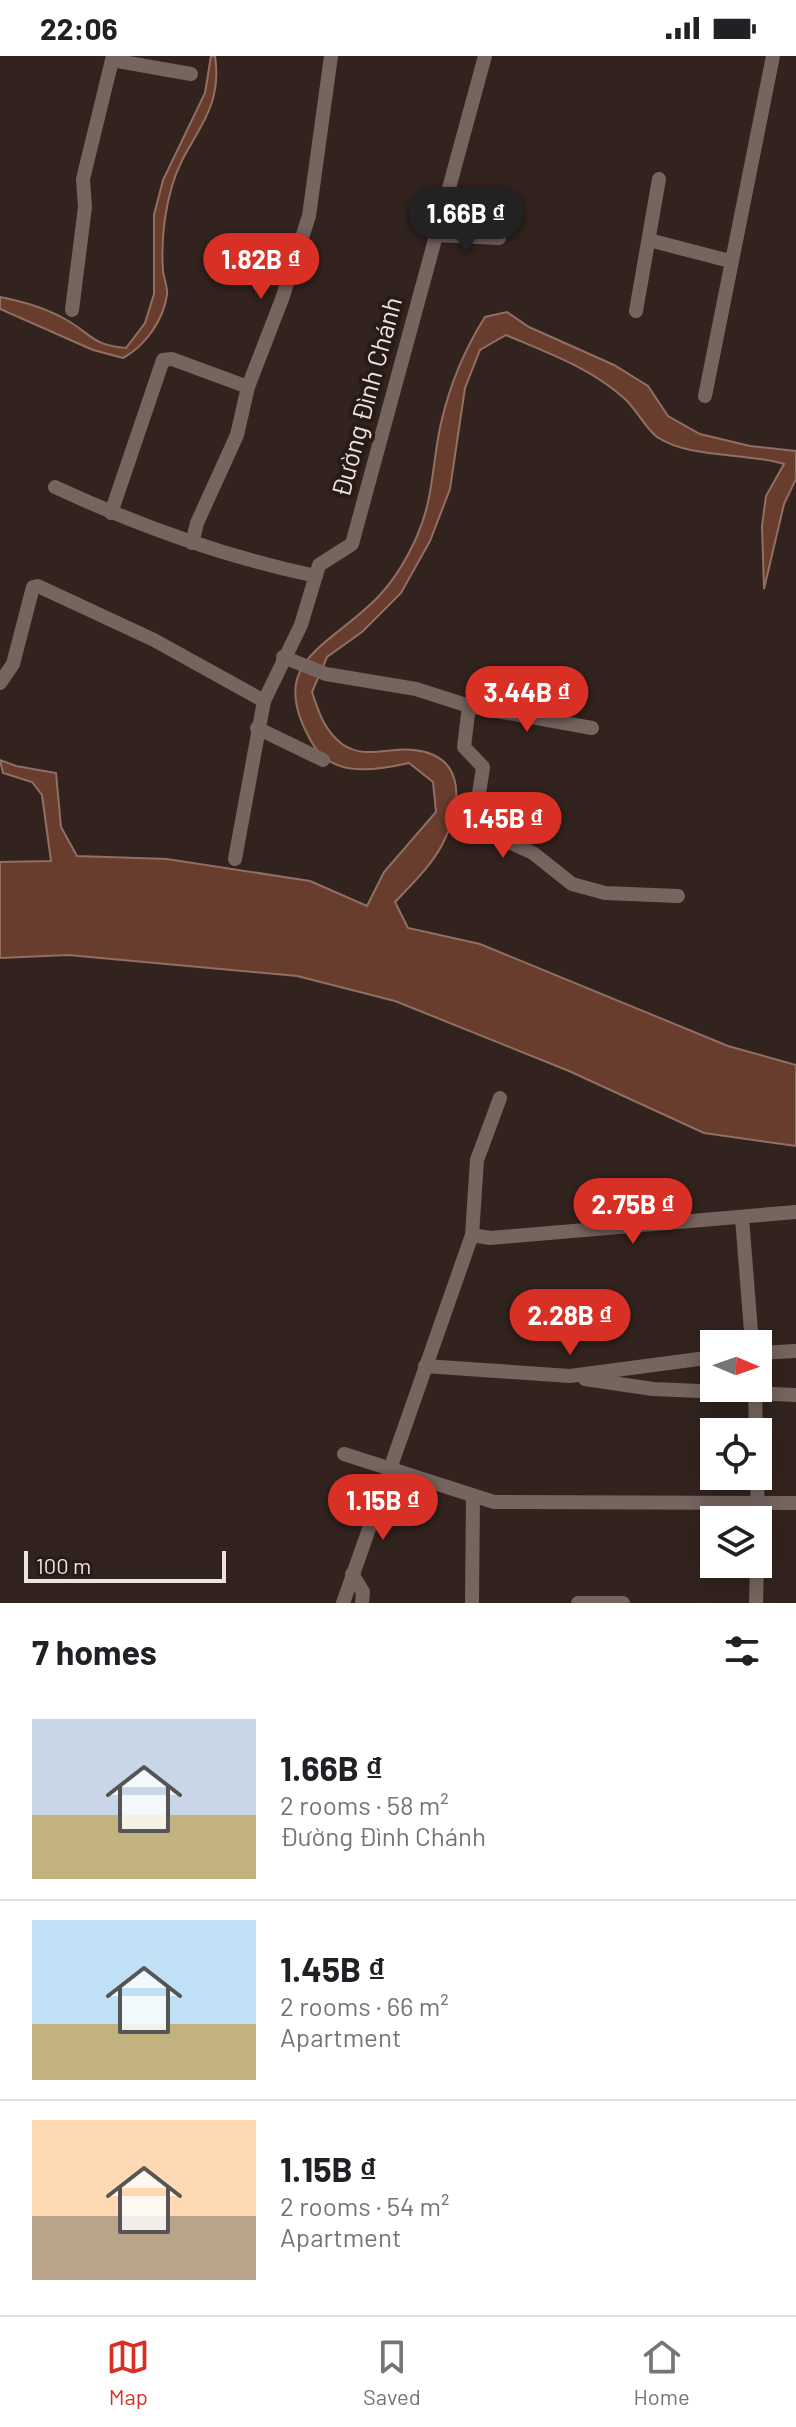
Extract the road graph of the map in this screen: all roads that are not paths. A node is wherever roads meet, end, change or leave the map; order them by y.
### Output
1 (331, 56) edge
2 (485, 56) edge
3 (773, 56) edge
4 (112, 58) edge
5 (191, 74) dead end
6 (659, 179) dead end
7 (435, 235) junction
8 (499, 238) dead end
9 (649, 240) junction
10 (730, 261) junction
11 (72, 310) dead end
12 (636, 311) dead end
13 (248, 387) junction
14 (705, 396) dead end
15 (55, 487) dead end
16 (111, 513) junction
17 (192, 543) junction
18 (316, 576) junction
19 (283, 657) junction
20 (0, 683) edge
21 (264, 701) junction
22 (469, 706) junction
23 (257, 728) junction
24 (592, 728) dead end
25 (323, 760) dead end
26 (235, 859) dead end
27 (678, 896) dead end
28 (500, 1098) dead end
29 (796, 1212) edge
30 (742, 1218) junction
31 (472, 1235) junction
32 (751, 1330) edge
33 (796, 1351) edge
34 (772, 1352) edge
35 (700, 1359) edge
36 (425, 1366) junction
37 (570, 1376) junction
38 (700, 1390) edge
39 (772, 1393) edge
40 (796, 1395) edge
41 (344, 1454) dead end
42 (388, 1469) junction
43 (758, 1490) edge
44 (473, 1497) junction
45 (758, 1503) junction
46 (796, 1503) edge
47 (352, 1574) junction
48 (757, 1578) edge
49 (343, 1603) edge
50 (362, 1603) edge
51 (472, 1603) edge
52 (578, 1603) edge
53 (623, 1603) edge
54 (756, 1603) edge

1 - 13 street
2 - 7 street, Đường Đình Chánh
3 - 10 street
4 - 5 street
4 - 11 street
6 - 9 street
7 - 8 street
7 - 18 street, Đường Đình Chánh
9 - 10 street
9 - 12 street
10 - 14 street
13 - 16 street
13 - 17 street
15 - 16 street
16 - 17 street
17 - 18 street
18 - 19 street, Đường Đình Chánh
19 - 21 street, Đường Đình Chánh
19 - 22 street
20 - 21 street
21 - 23 street, Đường Đình Chánh
22 - 24 street
22 - 27 street
23 - 25 street
23 - 26 street, Đường Đình Chánh
28 - 31 street
29 - 30 street
30 - 31 street
30 - 32 street
31 - 36 street
33 - 34 street
35 - 37 street
36 - 37 street
36 - 42 street
37 - 38 street
39 - 40 street
41 - 42 street
42 - 44 street
42 - 47 street
43 - 45 street
44 - 45 street
44 - 51 street
45 - 46 street
47 - 49 street
47 - 50 street
48 - 54 street
52 - 53 street

